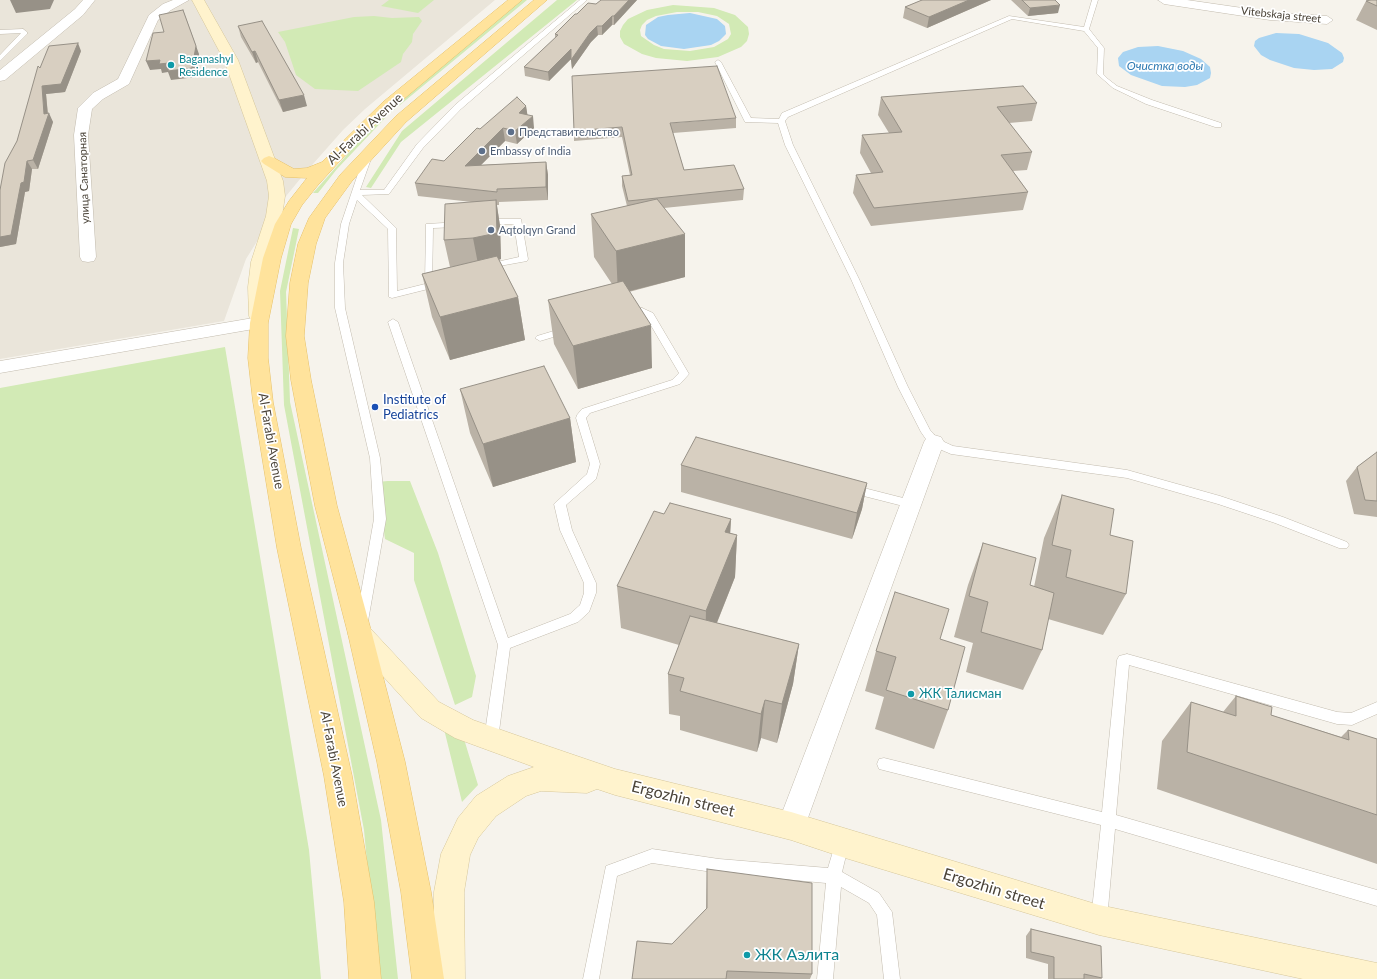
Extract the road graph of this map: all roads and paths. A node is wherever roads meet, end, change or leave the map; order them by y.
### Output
1 (89, 0) edge
2 (183, 0) edge
3 (198, 0) edge
4 (516, 0) edge
5 (541, 0) edge
6 (584, 0) edge
7 (1095, 0) edge
8 (1164, 0) edge
9 (1327, 20) dead end
10 (1086, 29) junction
11 (0, 32) edge
12 (0, 59) edge
13 (718, 62) dead end
14 (0, 76) edge
15 (781, 121) junction
16 (1218, 125) dead end
17 (369, 151) junction
18 (270, 161) junction
19 (326, 166) junction
20 (355, 193) junction
21 (88, 257) dead end
22 (480, 268) edge
23 (620, 315) edge
24 (259, 322) junction
25 (393, 322) dead end
26 (576, 328) edge
27 (540, 338) dead end
28 (0, 367) edge
29 (934, 442) junction
30 (838, 485) edge
31 (911, 504) junction
32 (1343, 546) dead end
33 (360, 634) junction
34 (504, 645) junction
35 (1377, 708) edge
36 (491, 739) junction
37 (884, 764) dead end
38 (615, 782) junction
39 (1108, 820) junction
40 (791, 826) junction
41 (842, 843) junction
42 (835, 876) junction
43 (1377, 898) edge
44 (1099, 920) junction
45 (1330, 974) edge
46 (365, 979) edge
47 (428, 979) edge
48 (449, 979) edge
49 (591, 979) edge
50 (825, 979) edge
51 (892, 979) edge
52 (1377, 979) edge

1 - 14 street
2 - 21 street, улица Санаторная
3 - 18 street
4 - 19 main road, Al-Farabi Avenue
5 - 17 main road, Al-Farabi Avenue
6 - 20 lane
7 - 10 lane
8 - 9 street, Vitebskaja street
10 - 15 lane
10 - 16 lane
11 - 12 lane
13 - 15 lane
15 - 29 lane
17 - 20 lane
17 - 33 main road, Al-Farabi Avenue
18 - 19 main road
18 - 24 street
19 - 24 main road, Al-Farabi Avenue
20 - 22 lane
20 - 33 lane
23 - 34 lane
24 - 28 street
24 - 46 main road, Al-Farabi Avenue
25 - 34 lane
26 - 27 lane
29 - 31 street
29 - 32 lane
30 - 31 lane
31 - 40 street
33 - 36 street, Ergozhin street
33 - 47 main road, Al-Farabi Avenue
34 - 36 lane
35 - 39 lane
36 - 38 street, Ergozhin street
37 - 39 lane
38 - 40 street, Ergozhin street
38 - 48 street, Ergozhin street
39 - 43 lane
39 - 44 lane
40 - 41 street, Ergozhin street
41 - 42 lane
41 - 44 street, Ergozhin street
42 - 49 lane
42 - 50 lane
42 - 51 lane
44 - 45 street, Ergozhin street
45 - 52 street, Ergozhin street

